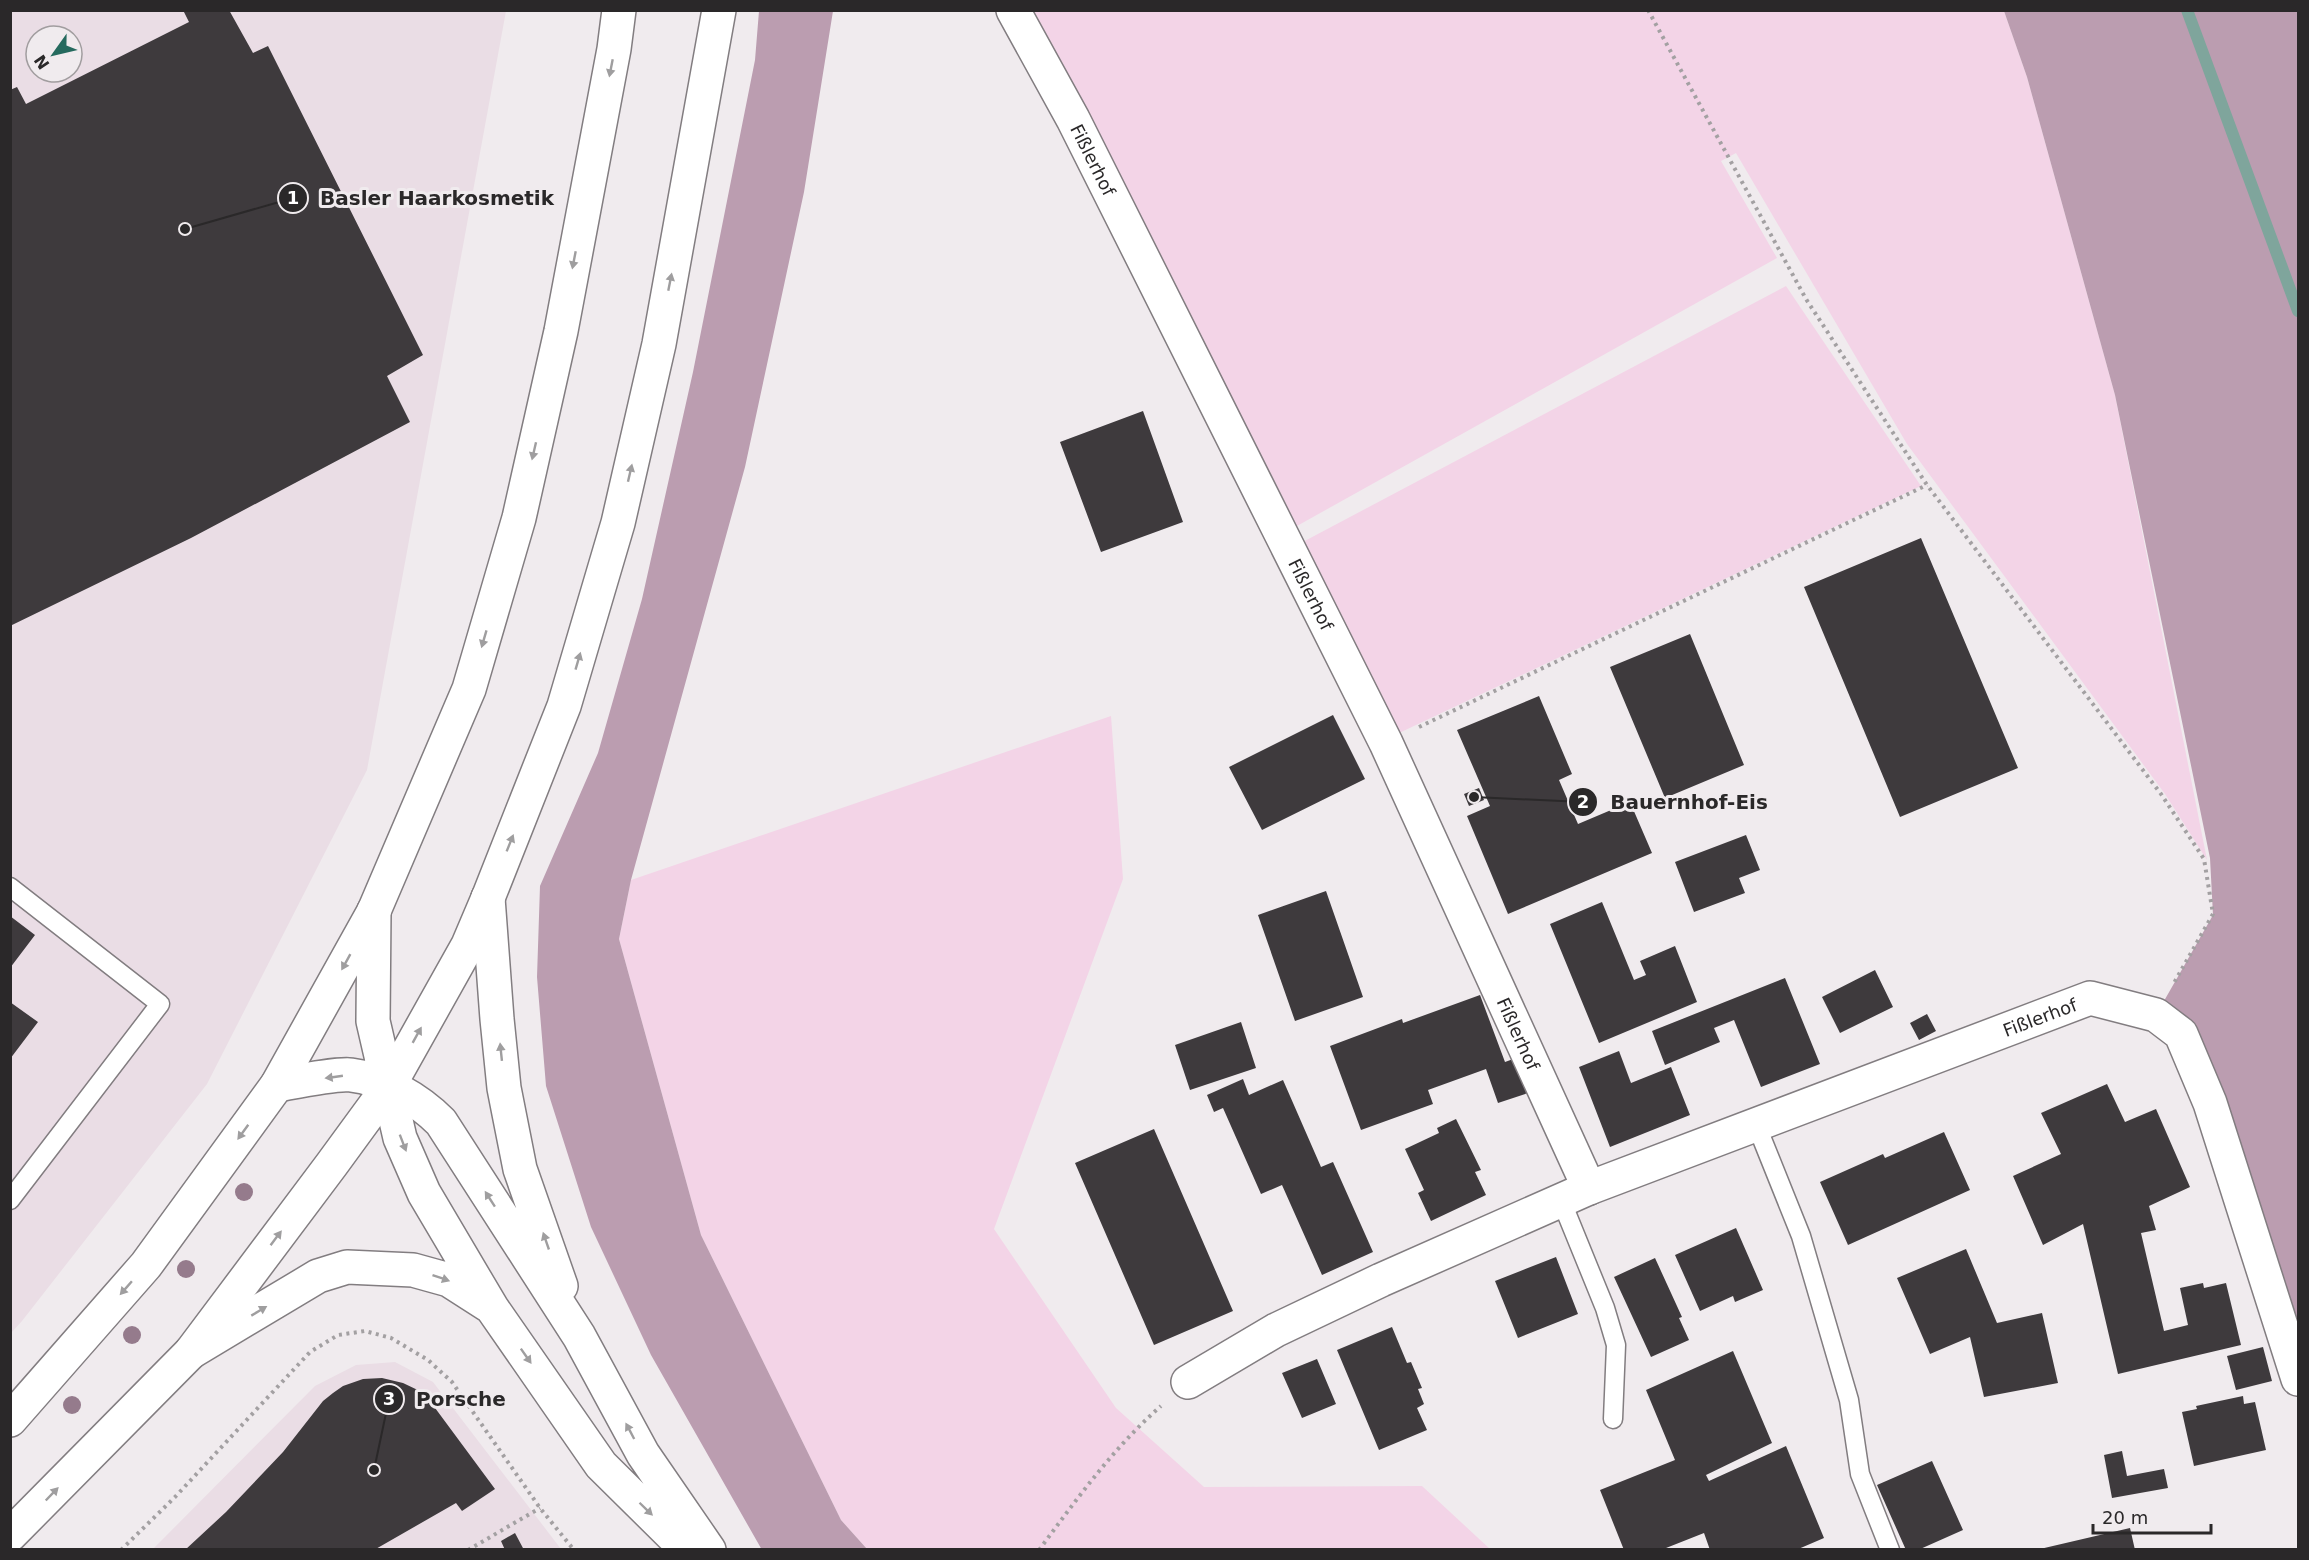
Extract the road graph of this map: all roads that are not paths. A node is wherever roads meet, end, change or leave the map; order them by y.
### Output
1 (620, 10) edge
2 (719, 10) edge
3 (1013, 10) edge
4 (10, 887) edge
5 (488, 898) junction
6 (374, 911) junction
7 (277, 1085) junction
8 (389, 1086) junction
9 (1756, 1124) junction
10 (1575, 1194) junction
11 (10, 1200) edge
12 (492, 1308) junction
13 (579, 1336) junction
14 (191, 1352) junction
15 (2298, 1379) edge
16 (1188, 1383) road end
17 (1613, 1419) dead end
18 (10, 1420) edge
19 (10, 1535) edge
20 (687, 1550) edge
21 (709, 1550) edge
22 (1890, 1550) edge

1 -> 6 main road
5 -> 2 main road
3 - 10 main road, Fißlerhof
4 - 11 lane
8 -> 5 main road
13 -> 5 main road
6 -> 7 main road
6 - 8 main road
8 -> 7 main road
7 -> 18 main road
8 -> 12 main road
13 -> 8 main road
14 -> 8 main road
9 - 10 main road, Fißlerhof
9 - 15 main road, Fißlerhof
9 - 22 lane
10 - 16 main road, Fißlerhof
10 - 17 lane
14 -> 12 main road
12 -> 20 main road
21 -> 13 main road
19 -> 14 main road

